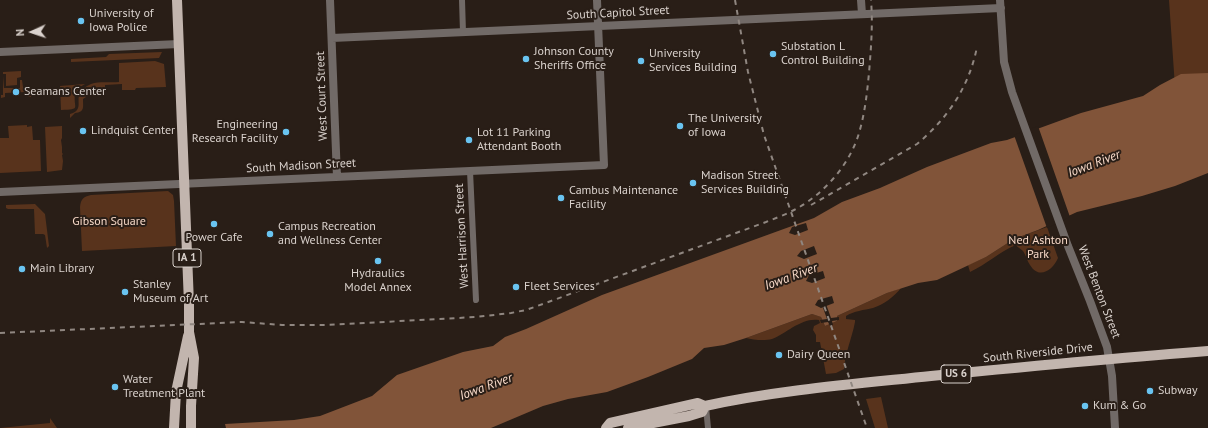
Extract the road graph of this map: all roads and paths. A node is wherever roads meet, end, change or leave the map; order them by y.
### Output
1 (177, 0) edge
2 (330, 0) edge
3 (462, 0) edge
4 (597, 0) edge
5 (861, 0) edge
6 (1000, 4) edge
7 (862, 14) junction
8 (598, 26) junction
9 (463, 32) junction
10 (332, 38) junction
11 (179, 44) junction
12 (0, 52) edge
13 (470, 171) junction
14 (337, 177) junction
15 (184, 184) junction
16 (0, 192) edge
17 (476, 300) dead end
18 (189, 332) junction
19 (1208, 352) edge
20 (1110, 359) junction
21 (705, 406) junction
22 (191, 425) edge
23 (174, 426) edge
24 (606, 428) edge
25 (628, 428) edge
26 (708, 428) edge
27 (1115, 428) edge

1 - 11 main road, IA 1
2 - 10 street, West Court Street
3 - 9 street
4 - 8 street
5 - 7 street
6 - 7 street, South Capitol Street
6 - 20 street, West Benton Street
7 - 8 street, South Capitol Street
8 - 9 street, South Capitol Street
8 - 13 street, South Madison Street
9 - 10 street, South Capitol Street
10 - 14 street, West Court Street
11 - 12 street
11 - 15 main road, IA 1
13 - 14 street, South Madison Street
13 - 17 street, West Harrison Street
14 - 15 street, South Madison Street
15 - 16 street, South Madison Street
15 - 18 main road, IA 1
18 - 22 main road, IA 1
18 - 23 main road, IA 1
19 - 20 main road, South Riverside Drive / US 6
20 - 21 main road, South Riverside Drive / US 6
20 - 27 street, West Benton Street
21 - 24 main road, South Riverside Drive / US 6
21 - 25 main road, South Riverside Drive / US 6
21 - 26 street

